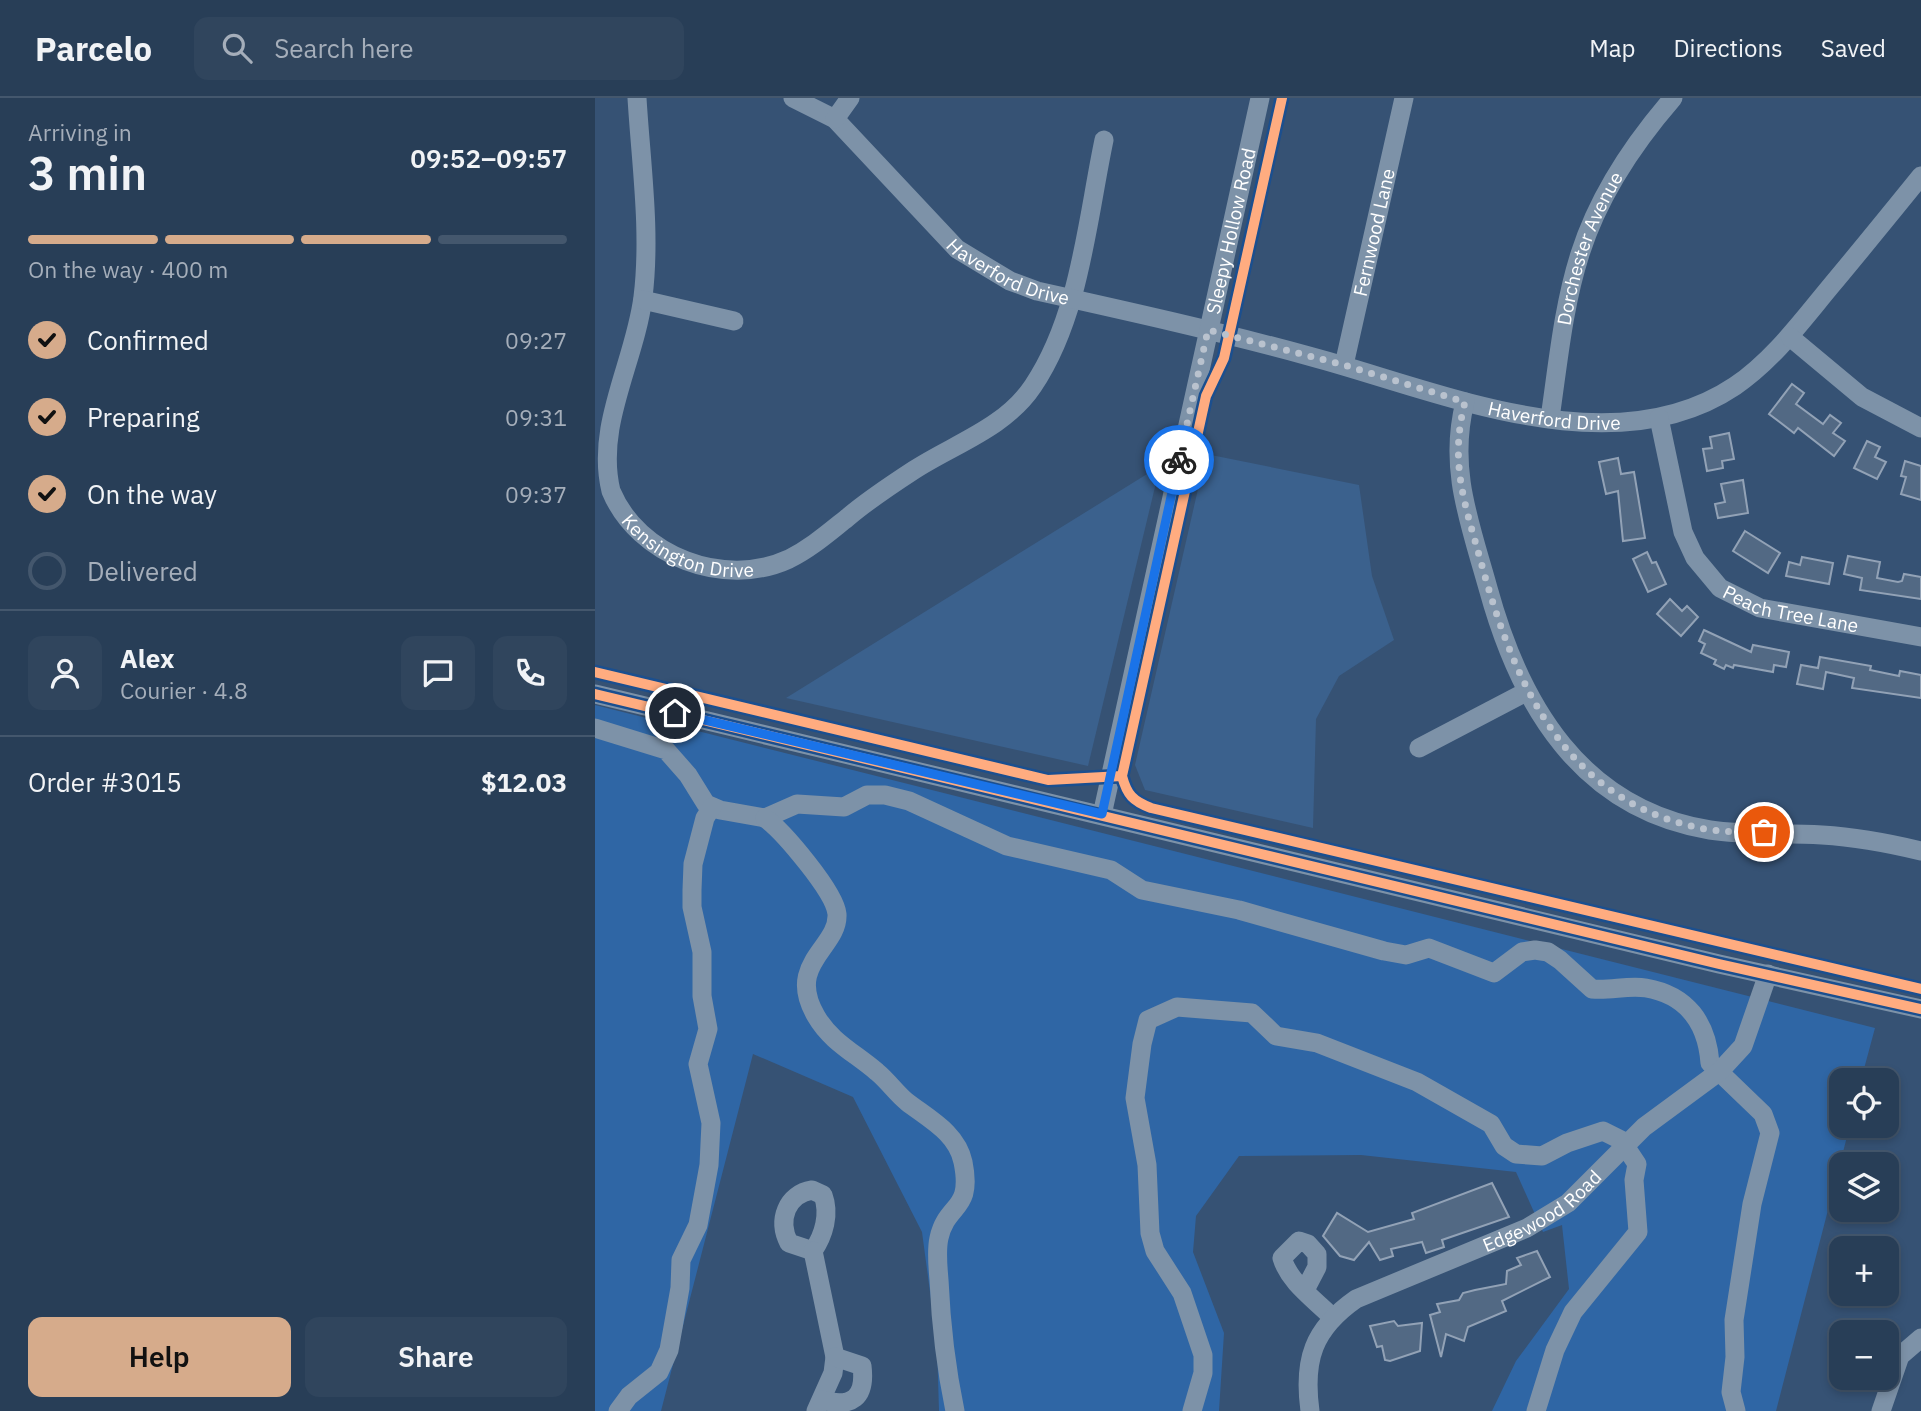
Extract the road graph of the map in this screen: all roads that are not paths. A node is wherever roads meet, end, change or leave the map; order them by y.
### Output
1 (637, 98) edge
2 (793, 98) edge
3 (850, 98) edge
4 (1260, 98) edge
5 (1404, 98) edge
6 (1673, 98) edge
7 (835, 119) junction
8 (1104, 140) dead end
9 (1921, 176) edge
10 (1071, 298) junction
11 (643, 300) junction
12 (734, 321) dead end
13 (1208, 330) junction
14 (1790, 337) junction
15 (1344, 365) junction
16 (1465, 402) junction
17 (1551, 418) junction
18 (1658, 418) junction
19 (1921, 428) edge
20 (1921, 637) edge
21 (1526, 692) junction
22 (595, 694) edge
23 (595, 728) edge
24 (1419, 748) dead end
25 (712, 807) junction
26 (1102, 814) junction
27 (765, 818) junction
28 (1921, 851) edge
29 (1768, 974) junction
30 (1921, 1009) edge
31 (1720, 1072) junction
32 (1625, 1146) junction
33 (813, 1251) dead end
34 (1305, 1290) dead end
35 (1331, 1316) junction
36 (1921, 1338) edge
37 (835, 1357) junction
38 (819, 1406) edge
39 (618, 1411) edge
40 (955, 1411) edge
41 (1192, 1411) edge
42 (1310, 1411) edge
43 (1536, 1411) edge
44 (1736, 1411) edge
45 (1881, 1411) edge

1 - 11 street, Kensington Drive
2 - 7 street, Haverford Drive
3 - 7 street
4 - 13 street, Sleepy Hollow Road
5 - 15 street, Fernwood Lane
6 - 17 street, Dorchester Avenue
7 - 10 street, Haverford Drive
8 - 10 street, Kensington Drive
9 - 14 street, Haverford Drive
10 - 11 street, Kensington Drive
10 - 13 street, Haverford Drive
11 - 12 street
13 - 15 street, Haverford Drive
13 - 26 street, Sleepy Hollow Road
14 - 18 street, Haverford Drive
14 - 19 street
15 - 16 street, Haverford Drive
16 - 17 street, Haverford Drive
16 - 21 street
17 - 18 street, Haverford Drive
18 - 20 street, Peach Tree Lane
21 - 24 street
21 - 28 street
22 - 26 street
23 - 25 street
25 - 27 street
25 - 39 street
26 - 29 street
27 - 31 street
27 - 40 street
29 - 30 street
29 - 31 street, Edgewood Road
31 - 32 street, Edgewood Road
31 - 44 street
32 - 35 street, Edgewood Road
32 - 41 street
32 - 43 street
33 - 37 street
34 - 35 street
35 - 42 street
36 - 45 street
37 - 38 street
37 - 38 street

